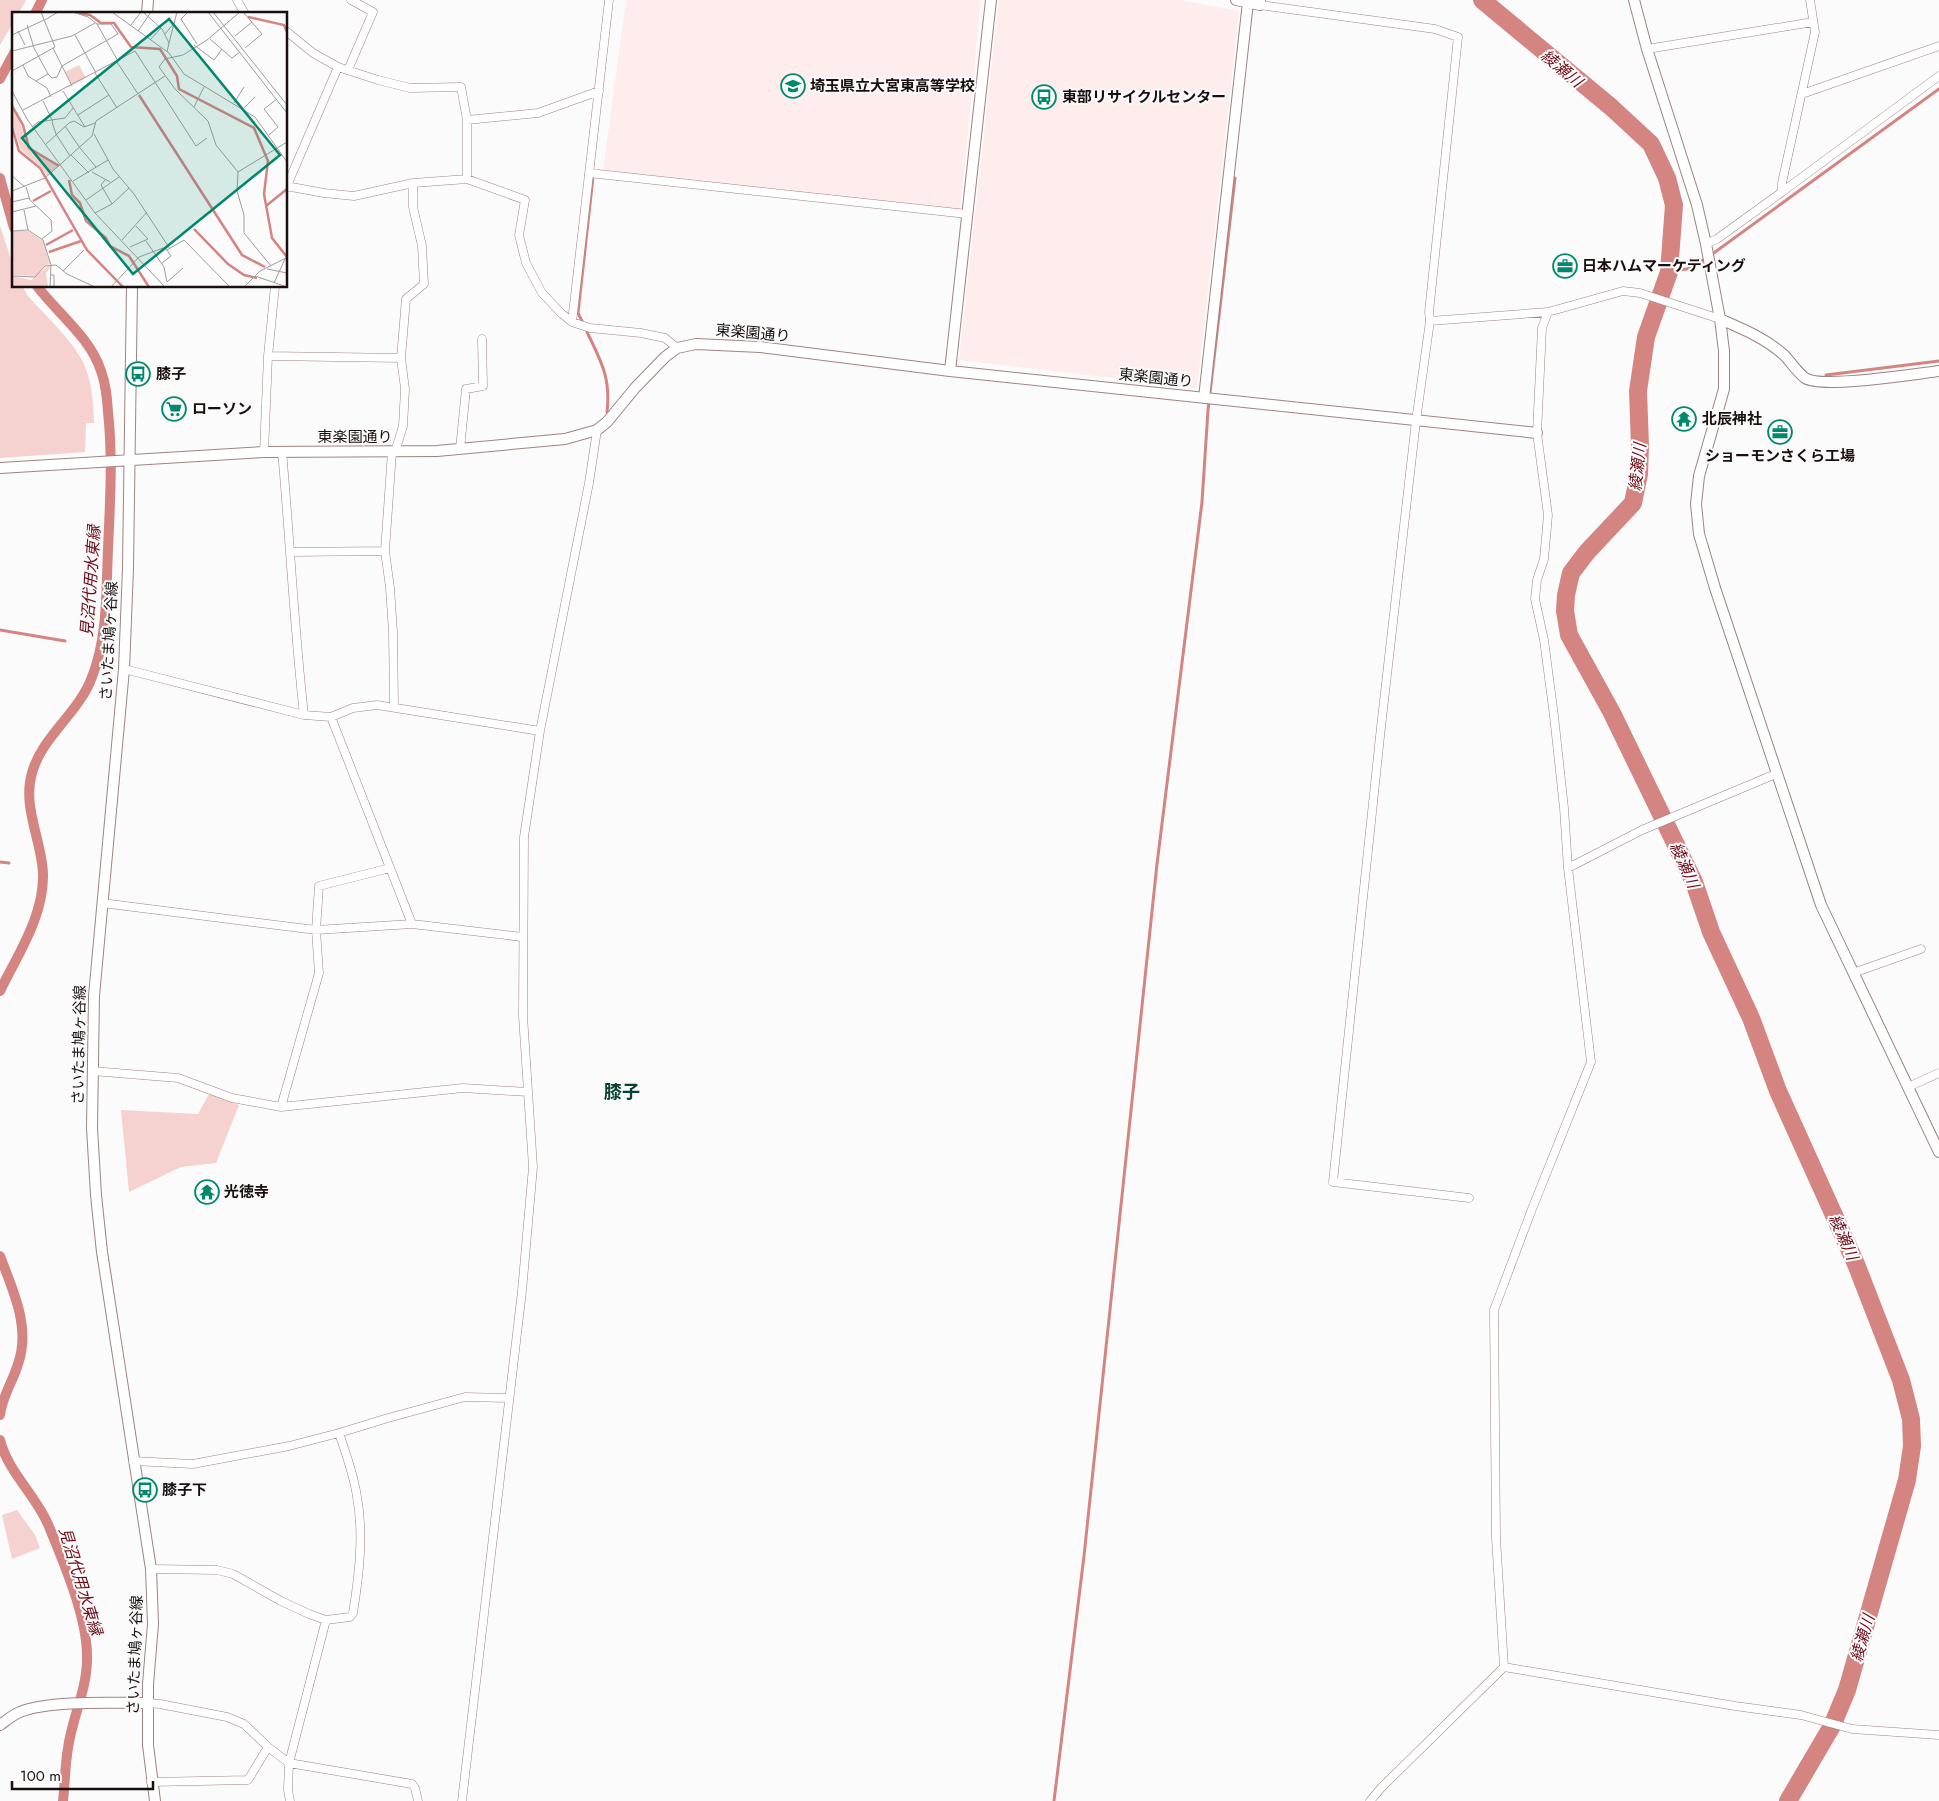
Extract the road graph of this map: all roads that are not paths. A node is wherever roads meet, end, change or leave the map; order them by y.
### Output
1 (237, 0) edge
2 (351, 0) edge
3 (609, 0) edge
4 (991, 0) edge
5 (1236, 0) edge
6 (1634, 0) edge
7 (1810, 0) edge
8 (1248, 2) junction
9 (1260, 2) edge
10 (244, 12) edge
11 (1813, 22) junction
12 (288, 33) edge
13 (1939, 46) edge
14 (1646, 49) junction
15 (338, 66) junction
16 (348, 70) junction
17 (1939, 76) edge
18 (599, 91) junction
19 (1802, 94) junction
20 (467, 120) junction
21 (589, 173) junction
22 (467, 179) junction
23 (288, 181) edge
24 (413, 183) junction
25 (288, 186) edge
26 (1782, 192) junction
27 (967, 214) junction
28 (1707, 247) junction
29 (132, 288) edge
30 (275, 288) edge
31 (1548, 312) junction
32 (1720, 319) junction
33 (1430, 321) junction
34 (572, 322) junction
35 (482, 340) dead end
36 (678, 348) junction
37 (268, 356) junction
38 (401, 358) junction
39 (950, 371) junction
40 (1939, 372) edge
41 (1204, 398) junction
42 (1416, 421) junction
43 (597, 430) junction
44 (1538, 433) junction
45 (460, 449) junction
46 (282, 451) junction
47 (264, 452) junction
48 (393, 452) junction
49 (126, 461) junction
50 (0, 468) edge
51 (385, 551) junction
52 (291, 552) junction
53 (124, 669) junction
54 (394, 706) junction
55 (304, 715) junction
56 (332, 717) junction
57 (540, 731) junction
58 (1778, 773) junction
59 (390, 868) junction
60 (1568, 868) junction
61 (102, 903) junction
62 (412, 924) junction
63 (316, 930) junction
64 (522, 937) junction
65 (1921, 949) dead end
66 (1853, 973) junction
67 (92, 1071) junction
68 (1939, 1073) edge
69 (1908, 1087) junction
70 (528, 1092) junction
71 (280, 1107) junction
72 (1939, 1152) edge
73 (1469, 1198) dead end
74 (509, 1398) junction
75 (339, 1434) junction
76 (133, 1462) junction
77 (151, 1569) junction
78 (326, 1620) junction
79 (1504, 1667) junction
80 (147, 1703) junction
81 (0, 1725) edge
82 (1939, 1735) edge
83 (268, 1747) junction
84 (289, 1763) junction
85 (151, 1782) junction
86 (155, 1801) edge
87 (290, 1801) edge
88 (418, 1801) edge
89 (462, 1801) edge
90 (1370, 1801) edge

1 - 10 street
2 - 16 street
3 - 18 street
4 - 27 street
5 - 8 street
6 - 14 street
7 - 11 street
8 - 9 street
8 - 41 street
9 - 33 street
11 - 14 street
11 - 19 street
12 - 15 street
13 - 19 street
14 - 28 street
15 - 16 street
15 - 23 street
16 - 20 street
17 - 26 street
18 - 20 street
18 - 21 street
19 - 26 street
20 - 22 street
21 - 27 street
21 - 34 street
22 - 24 street
22 - 34 street
24 - 25 street
24 - 38 street
26 - 28 street
27 - 39 street
28 - 32 street
29 - 49 street, さいたま鳩ヶ谷線
30 - 37 street
31 - 32 street
31 - 33 street
31 - 44 street
32 - 40 street
32 - 58 street
33 - 42 street
34 - 36 street
35 - 45 street
36 - 39 street, 東楽園通り
36 - 43 street, 東楽園通り
37 - 38 street
37 - 47 street
38 - 48 street
39 - 41 street, 東楽園通り
41 - 42 street, 東楽園通り
42 - 44 street, 東楽園通り
42 - 73 street
43 - 45 street, 東楽園通り
43 - 57 street
44 - 60 street
45 - 48 street, 東楽園通り
46 - 47 street, 東楽園通り
46 - 48 street, 東楽園通り
46 - 52 street
47 - 49 street, 東楽園通り
48 - 51 street
49 - 50 street, 東楽園通り
49 - 53 street, さいたま鳩ヶ谷線
51 - 52 street
51 - 54 street
52 - 55 street
53 - 55 street
53 - 61 street, さいたま鳩ヶ谷線
54 - 56 street
54 - 57 street
55 - 56 street
56 - 59 street
57 - 64 street
58 - 60 street
58 - 66 street
59 - 62 street
59 - 63 street
60 - 79 street
61 - 63 street
61 - 67 street, さいたま鳩ヶ谷線
62 - 63 street
62 - 64 street
63 - 71 street
64 - 70 street
65 - 66 street
66 - 69 street
67 - 71 street
67 - 76 street, さいたま鳩ヶ谷線
68 - 69 street
69 - 72 street
70 - 71 street
70 - 74 street
74 - 75 street
74 - 89 street
75 - 76 street
75 - 78 street
76 - 77 street, さいたま鳩ヶ谷線
77 - 78 street
77 - 80 street, さいたま鳩ヶ谷線
78 - 84 street
79 - 82 street
79 - 90 street
80 - 81 street
80 - 83 street
80 - 85 street, さいたま鳩ヶ谷線
83 - 84 street
83 - 85 street
84 - 87 street
84 - 88 street
85 - 86 street, さいたま鳩ヶ谷線

